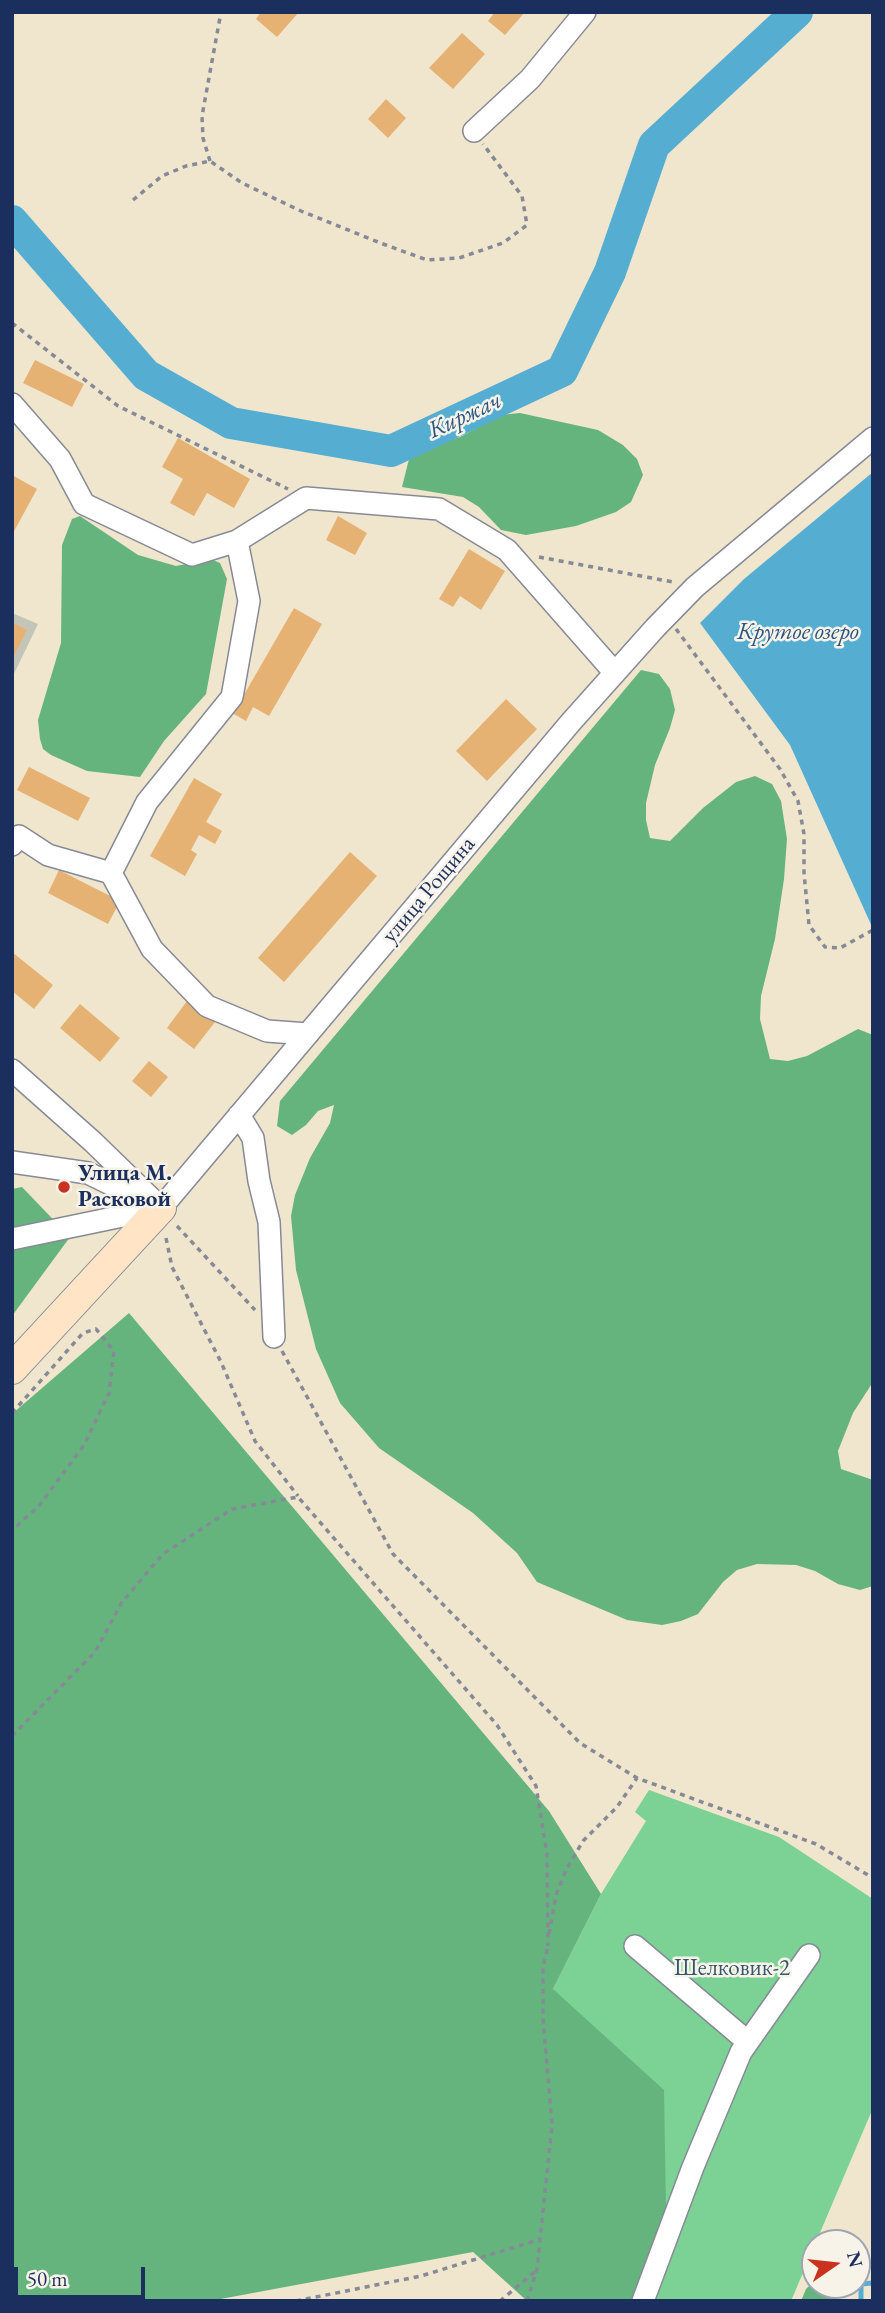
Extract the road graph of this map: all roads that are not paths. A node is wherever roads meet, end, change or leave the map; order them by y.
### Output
1 (585, 12) edge
2 (474, 131) road end
3 (12, 404) edge
4 (873, 438) edge
5 (237, 541) junction
6 (615, 673) junction
7 (12, 845) edge
8 (111, 873) junction
9 (308, 1034) junction
10 (12, 1070) edge
11 (239, 1115) junction
12 (93, 1142) junction
13 (12, 1162) edge
14 (88, 1173) junction
15 (160, 1208) junction
16 (12, 1239) edge
17 (274, 1337) road end
18 (12, 1369) edge
19 (635, 1946) dead end
20 (809, 1955) dead end
21 (748, 2042) junction
22 (643, 2301) edge

1 - 2 street
3 - 5 street
4 - 6 street, улица Рощина
5 - 6 street
5 - 8 street
6 - 9 street, улица Рощина
7 - 8 street
8 - 9 street
9 - 11 street, улица Рощина
10 - 12 street
11 - 15 street, улица Рощина
11 - 17 street
12 - 14 street
12 - 15 street
13 - 14 street
14 - 15 street
15 - 16 street
15 - 18 street, улица Рощина
19 - 21 street
20 - 21 street
21 - 22 street

